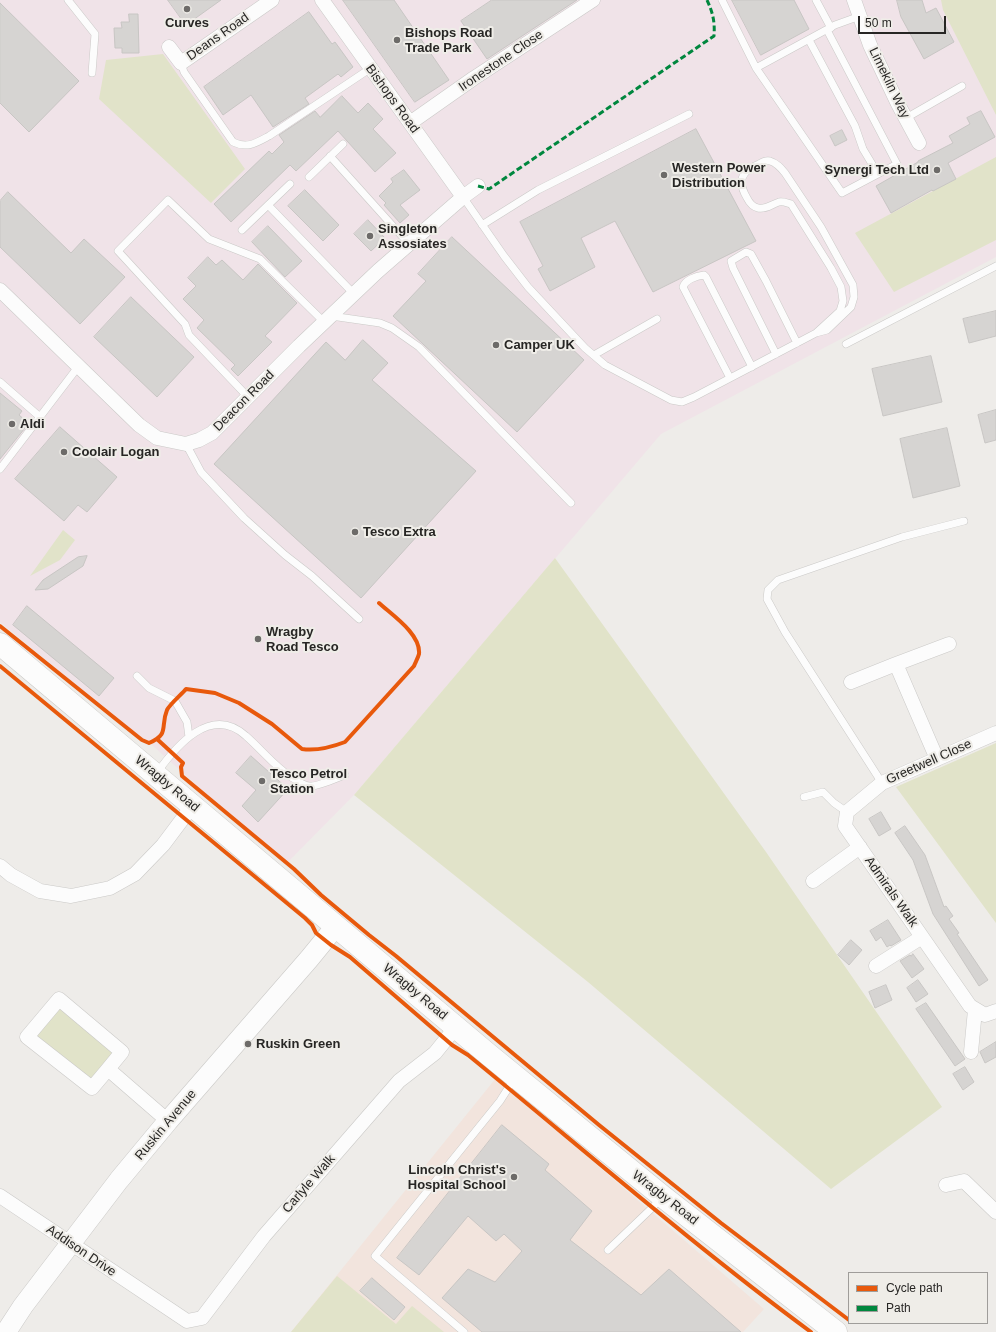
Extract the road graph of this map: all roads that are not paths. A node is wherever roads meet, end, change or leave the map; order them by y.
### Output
1 (68, 0) edge
2 (272, 0) edge
3 (322, 0) edge
4 (593, 0) edge
5 (722, 0) edge
6 (816, 0) edge
7 (854, 0) edge
8 (860, 16) junction
9 (829, 29) junction
10 (809, 40) junction
11 (169, 47) dead end
12 (180, 63) junction
13 (371, 68) junction
14 (756, 68) junction
15 (92, 73) dead end
16 (962, 86) dead end
17 (689, 114) dead end
18 (906, 118) junction
19 (410, 123) junction
20 (919, 143) dead end
21 (343, 144) dead end
22 (330, 156) junction
23 (878, 174) junction
24 (308, 176) dead end
25 (290, 184) dead end
26 (478, 186) dead end
27 (463, 197) junction
28 (268, 205) junction
29 (482, 225) junction
30 (242, 230) dead end
31 (409, 244) junction
32 (996, 266) edge
33 (0, 290) edge
34 (354, 294) junction
35 (327, 319) junction
36 (657, 319) dead end
37 (816, 333) junction
38 (797, 343) junction
39 (846, 344) dead end
40 (776, 354) junction
41 (594, 355) junction
42 (78, 367) junction
43 (752, 367) junction
44 (730, 378) junction
45 (0, 382) edge
46 (248, 397) junction
47 (40, 416) junction
48 (186, 444) junction
49 (0, 469) edge
50 (572, 503) dead end
51 (964, 521) dead end
52 (359, 619) dead end
53 (0, 644) edge
54 (949, 644) dead end
55 (896, 664) junction
56 (137, 676) dead end
57 (851, 682) dead end
58 (996, 733) edge
59 (189, 737) junction
60 (937, 760) junction
61 (156, 774) junction
62 (345, 775) dead end
63 (882, 783) junction
64 (804, 797) dead end
65 (193, 805) junction
66 (847, 812) junction
67 (860, 847) junction
68 (0, 866) edge
69 (813, 881) dead end
70 (336, 926) junction
71 (922, 937) junction
72 (876, 966) dead end
73 (985, 1012) edge
74 (456, 1027) junction
75 (971, 1052) dead end
76 (108, 1069) junction
77 (515, 1077) junction
78 (168, 1121) junction
79 (946, 1185) dead end
80 (0, 1196) edge
81 (662, 1196) junction
82 (996, 1212) edge
83 (71, 1244) junction
84 (608, 1250) dead end
85 (163, 1305) joint
86 (6, 1332) edge
87 (464, 1332) edge
88 (836, 1332) edge

1 - 15 lane
2 - 12 street, Deans Road
3 - 13 street, Bishops Road
4 - 19 street, Ironestone Close
5 - 14 lane
6 - 9 lane
7 - 8 street, Limekiln Way
8 - 9 lane
8 - 18 street, Limekiln Way
9 - 10 lane
9 - 23 lane
10 - 14 lane
10 - 23 lane
11 - 12 street, Deans Road
12 - 13 lane
13 - 19 street, Bishops Road
14 - 23 lane
16 - 18 lane
17 - 29 lane
18 - 20 street, Limekiln Way
19 - 27 street, Bishops Road
21 - 22 lane
22 - 24 lane
22 - 31 lane
25 - 28 lane
26 - 27 street, Deacon Road
27 - 29 lane
27 - 31 street, Deacon Road
28 - 30 lane
28 - 34 lane
29 - 41 lane
31 - 34 street, Deacon Road
32 - 39 lane
33 - 42 street
34 - 35 street, Deacon Road
35 - 46 street, Deacon Road
35 - 46 lane
35 - 50 lane
36 - 41 lane
37 - 37 lane
37 - 38 lane
38 - 40 lane
38 - 40 lane
40 - 43 lane
41 - 44 lane
42 - 47 lane
42 - 48 street
43 - 44 lane
43 - 44 lane
45 - 47 lane
46 - 48 street, Deacon Road
47 - 49 lane
48 - 52 lane
51 - 63 lane
53 - 61 main road, Wragby Road
54 - 55 street
55 - 57 street
55 - 60 street
56 - 59 lane
58 - 60 street, Greetwell Close
59 - 61 lane
59 - 62 lane
60 - 63 street, Greetwell Close
61 - 65 main road, Wragby Road
63 - 66 street, Greetwell Close
64 - 66 lane
65 - 68 street
65 - 70 main road, Wragby Road
66 - 67 street, Admirals Walk
67 - 69 street, Admirals Walk
67 - 71 street, Admirals Walk
70 - 74 main road, Wragby Road
70 - 78 main road, Ruskin Avenue
71 - 72 street, Admirals Walk
71 - 73 street, Admirals Walk
73 - 75 street, Admirals Walk
74 - 77 main road, Wragby Road
74 - 85 street, Carlyle Walk
76 - 76 street
76 - 78 street
77 - 81 main road, Wragby Road
77 - 87 lane
78 - 83 main road, Ruskin Avenue
79 - 82 street
80 - 83 street, Addison Drive
81 - 84 lane
81 - 88 main road, Wragby Road
83 - 85 street, Addison Drive
83 - 86 main road, Ruskin Avenue

